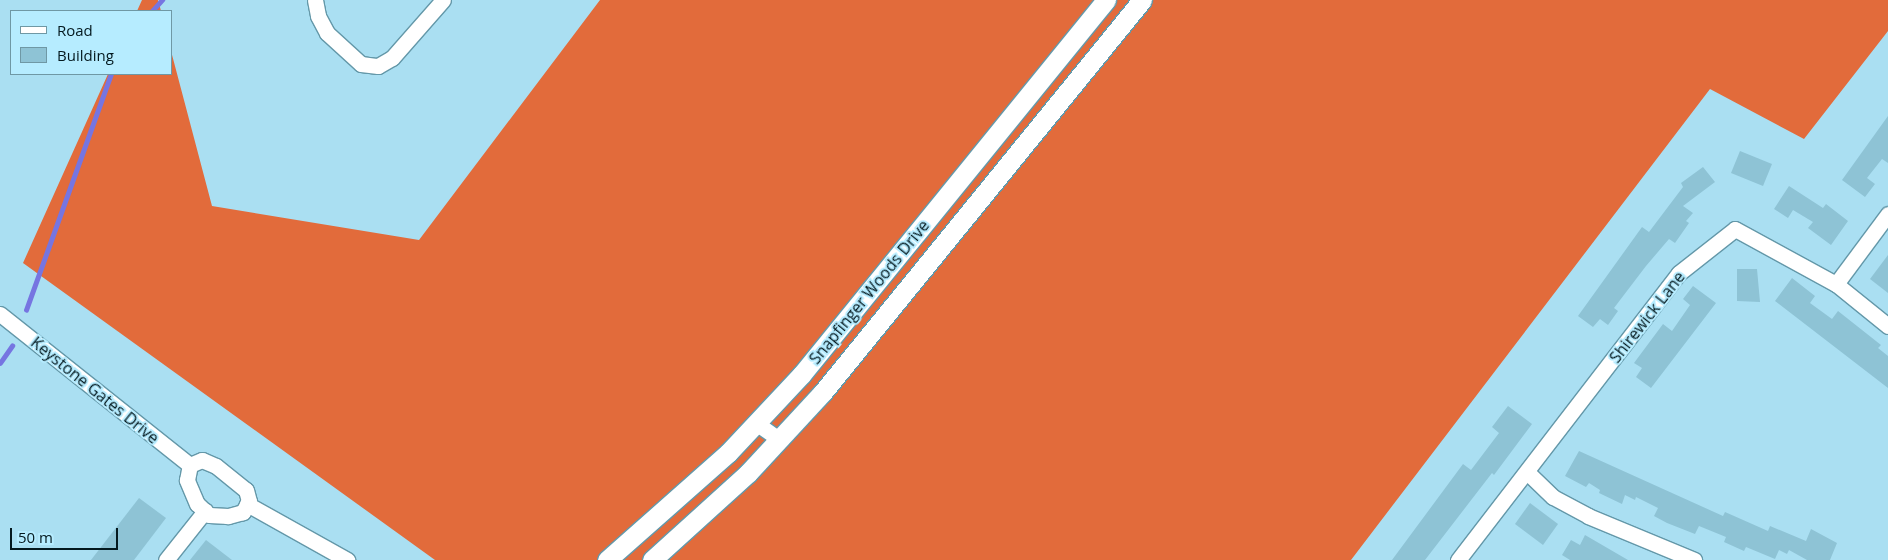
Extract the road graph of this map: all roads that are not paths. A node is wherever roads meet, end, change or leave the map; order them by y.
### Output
1 (314, 0) edge
2 (443, 0) edge
3 (1106, 0) edge
4 (1142, 0) edge
5 (1888, 214) edge
6 (1836, 284) junction
7 (0, 314) edge
8 (1888, 326) edge
9 (756, 423) junction
10 (779, 439) junction
11 (190, 466) junction
12 (1527, 472) junction
13 (247, 504) junction
14 (205, 511) junction
15 (166, 560) edge
16 (347, 560) edge
17 (607, 560) edge
18 (652, 560) edge
19 (1458, 560) edge
20 (1694, 560) edge

1 - 2 street
3 - 9 main road, Snapfinger Woods Drive
4 - 10 main road, Snapfinger Woods Drive
5 - 6 street
6 - 8 street, Shirewick Lane
6 - 12 street, Shirewick Lane
7 - 11 street, Keystone Gates Drive
9 - 10 street
9 - 17 main road, Snapfinger Woods Drive
10 - 18 main road, Snapfinger Woods Drive
11 - 13 street
11 - 14 street
12 - 19 street, Shirewick Lane
12 - 20 street
13 - 14 street
13 - 16 street
14 - 15 street

